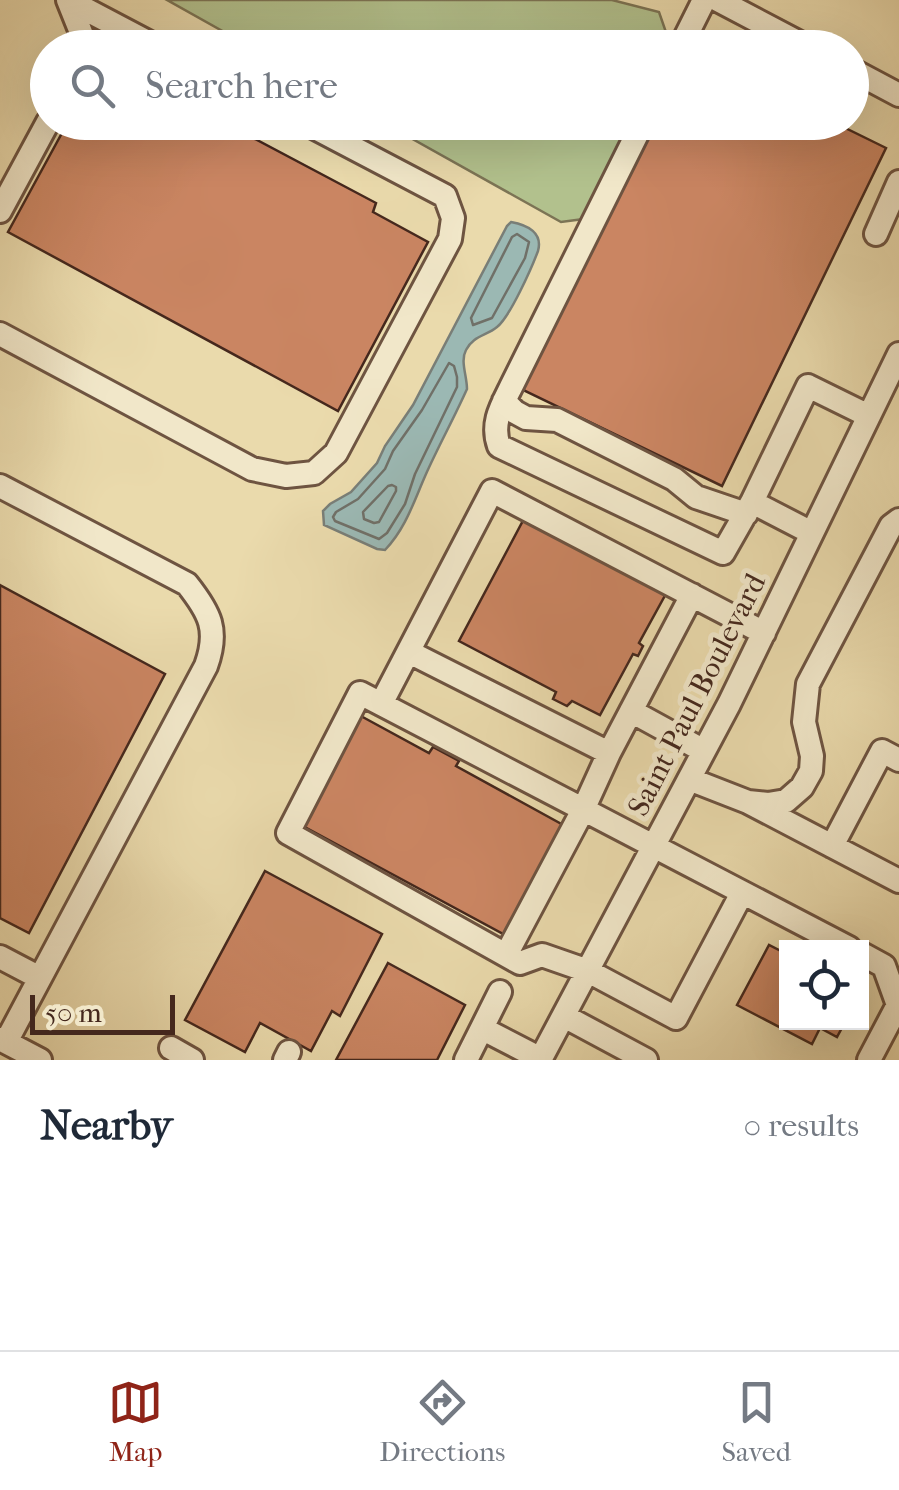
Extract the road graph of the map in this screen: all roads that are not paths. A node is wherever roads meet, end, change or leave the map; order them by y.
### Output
1 (704, 0) edge
2 (718, 0) edge
3 (80, 30) edge
4 (125, 30) edge
5 (689, 30) edge
6 (775, 30) edge
7 (869, 79) edge
8 (899, 94) edge
9 (38, 140) edge
10 (338, 140) edge
11 (634, 140) edge
12 (899, 182) edge
13 (0, 211) edge
14 (876, 234) dead end
15 (0, 334) edge
16 (899, 354) edge
17 (504, 401) junction
18 (869, 416) junction
19 (0, 486) edge
20 (749, 508) junction
21 (899, 520) edge
22 (812, 532) junction
23 (692, 595) junction
24 (764, 633) junction
25 (409, 652) junction
26 (381, 704) junction
27 (630, 711) junction
28 (704, 751) junction
29 (608, 753) junction
30 (899, 760) edge
31 (689, 778) junction
32 (748, 802) junction
33 (584, 810) junction
34 (832, 846) junction
35 (653, 847) junction
36 (899, 882) edge
37 (742, 893) junction
38 (833, 940) edge
39 (506, 955) junction
40 (0, 956) edge
41 (869, 958) edge
42 (588, 970) junction
43 (40, 978) junction
44 (500, 992) dead end
45 (564, 1016) junction
46 (483, 1028) junction
47 (3, 1040) edge
48 (615, 1053) edge
49 (540, 1059) edge
50 (40, 1060) edge
51 (466, 1060) edge
52 (646, 1060) edge
53 (869, 1060) edge

1 - 5 street
2 - 6 street
3 - 4 street
7 - 8 street
9 - 13 street
10 - 15 street
11 - 17 street
12 - 14 street
16 - 18 street, Saint Paul Boulevard
17 - 20 street
17 - 20 street
18 - 20 street
18 - 22 street, Saint Paul Boulevard
19 - 43 street
20 - 22 street
21 - 32 street
22 - 24 street, Saint Paul Boulevard
23 - 24 street
23 - 25 street
23 - 27 street
24 - 28 street, Saint Paul Boulevard
25 - 26 street
25 - 29 street
26 - 33 street
26 - 39 street
27 - 28 street
27 - 29 street
28 - 31 street, Saint Paul Boulevard
29 - 33 street
30 - 34 street
31 - 32 street
31 - 35 street, Saint Paul Boulevard
32 - 34 street
33 - 35 street
33 - 39 street
34 - 36 street
35 - 37 street
35 - 42 street, Saint Paul Boulevard
37 - 38 street
37 - 42 street
39 - 42 street
40 - 43 street
41 - 53 street
42 - 45 street, Saint Paul Boulevard
43 - 47 street
44 - 46 street
45 - 48 street
45 - 49 street, Saint Paul Boulevard
46 - 49 street
46 - 51 street
47 - 50 street
48 - 52 street

